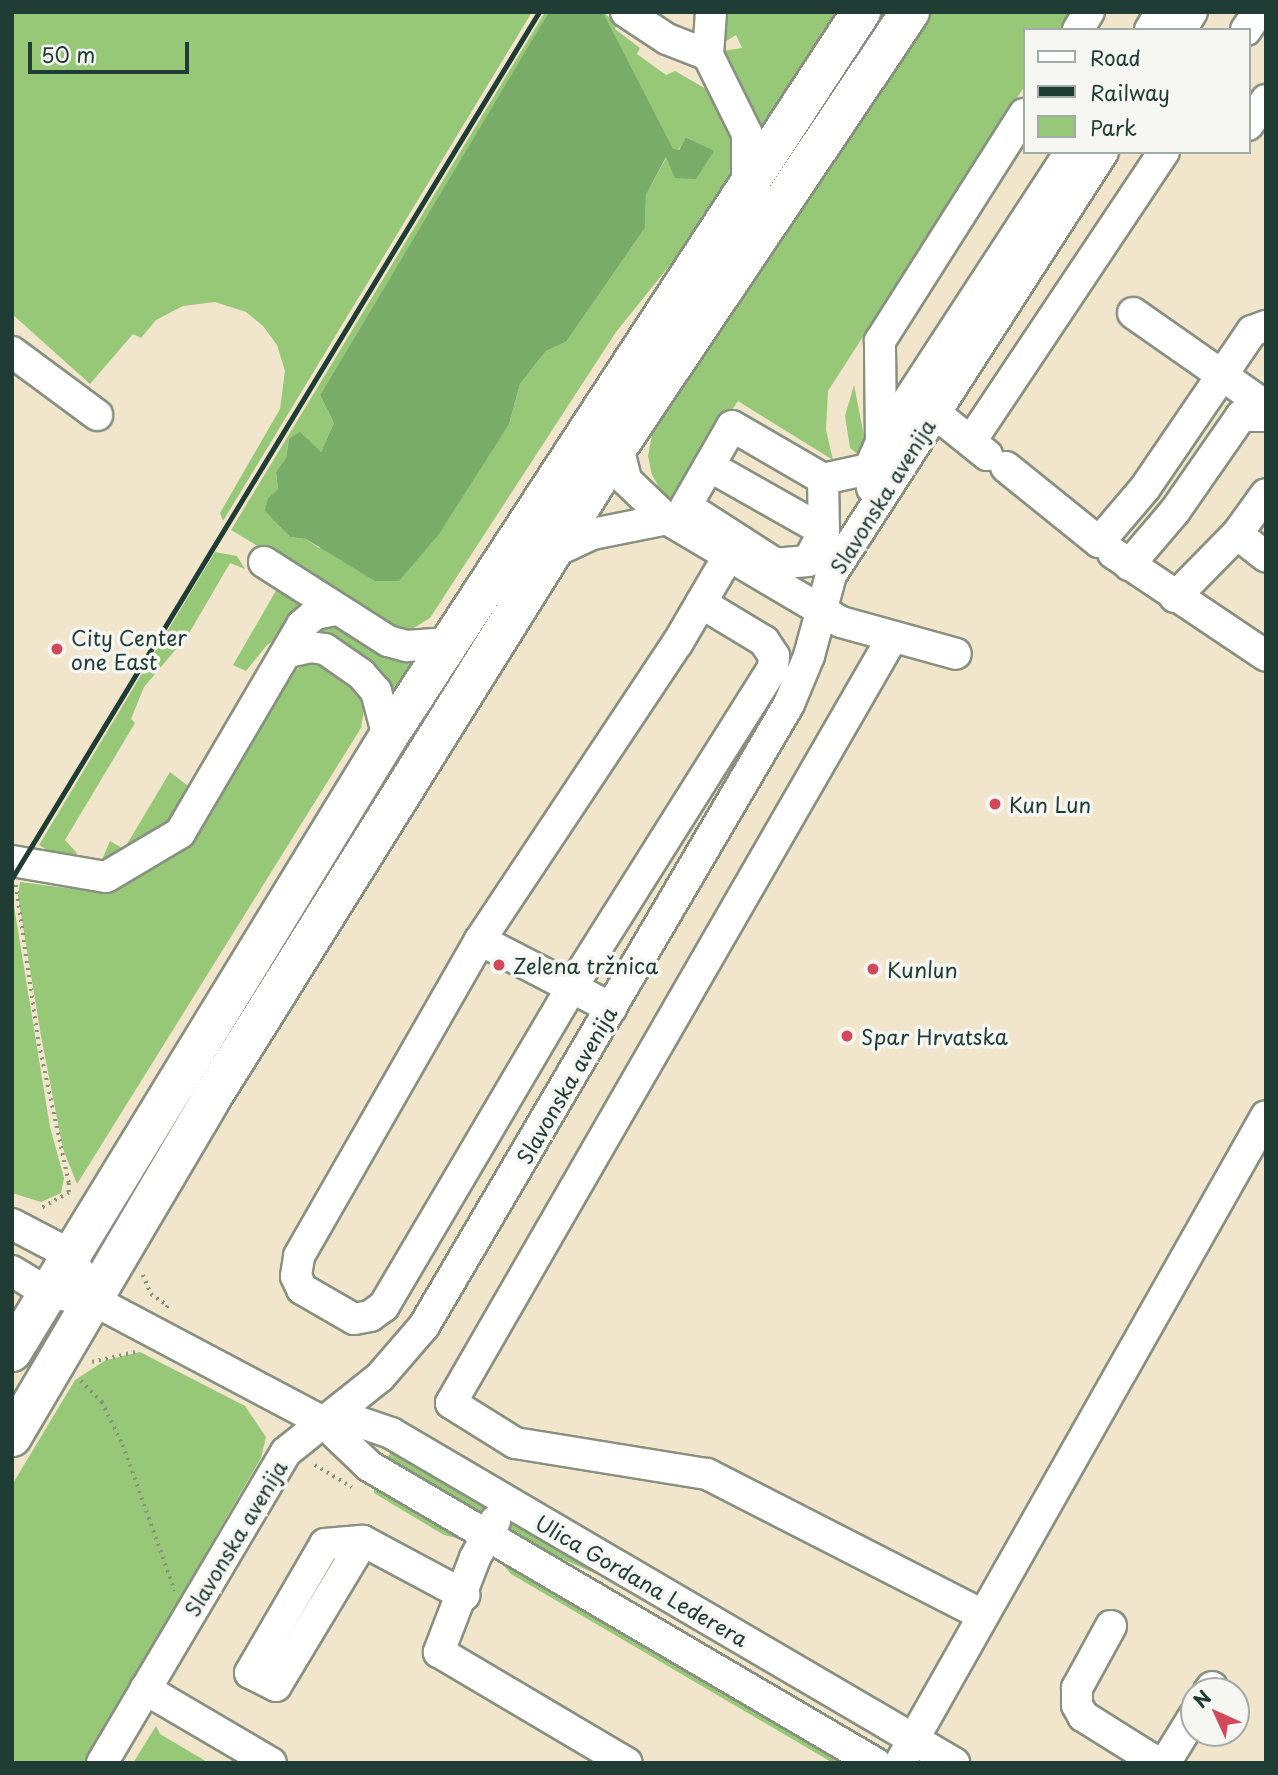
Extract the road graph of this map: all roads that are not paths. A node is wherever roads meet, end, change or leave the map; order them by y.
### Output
1 (626, 12) edge
2 (711, 12) edge
3 (861, 12) edge
4 (910, 12) edge
5 (1089, 12) edge
6 (1161, 12) edge
7 (1192, 12) edge
8 (1258, 12) edge
9 (1079, 28) edge
10 (1151, 28) edge
11 (1182, 28) edge
12 (1247, 28) edge
13 (708, 55) junction
14 (1266, 100) edge
15 (1023, 116) edge
16 (1250, 122) edge
17 (1069, 154) edge
18 (1102, 154) edge
19 (1163, 154) edge
20 (747, 182) junction
21 (1133, 313) dead end
22 (1266, 326) edge
23 (12, 352) edge
24 (1220, 375) junction
25 (1266, 406) edge
26 (935, 413) junction
27 (97, 415) dead end
28 (1266, 416) edge
29 (618, 447) junction
30 (988, 454) junction
31 (875, 456) junction
32 (709, 466) junction
33 (823, 479) junction
34 (1266, 494) edge
35 (874, 506) junction
36 (667, 519) junction
37 (824, 531) junction
38 (1237, 534) junction
39 (1099, 542) junction
40 (552, 553) junction
41 (729, 555) junction
42 (1266, 557) edge
43 (264, 562) dead end
44 (1129, 565) junction
45 (1175, 597) junction
46 (701, 603) junction
47 (821, 609) junction
48 (336, 610) junction
49 (892, 638) junction
50 (448, 643) junction
51 (289, 652) junction
52 (956, 654) dead end
53 (1266, 656) edge
54 (388, 737) junction
55 (16, 861) edge
56 (480, 940) junction
57 (573, 985) junction
58 (611, 1008) junction
59 (1266, 1116) edge
60 (22, 1215) edge
61 (71, 1255) junction
62 (12, 1271) edge
63 (48, 1293) junction
64 (93, 1300) junction
65 (12, 1352) edge
66 (380, 1377) junction
67 (323, 1422) junction
68 (391, 1433) junction
69 (12, 1437) edge
70 (501, 1497) junction
71 (486, 1538) junction
72 (363, 1541) junction
73 (464, 1595) junction
74 (980, 1614) junction
75 (1111, 1626) dead end
76 (145, 1689) junction
77 (1180, 1739) edge
78 (906, 1751) edge
79 (102, 1763) edge
80 (271, 1763) edge
81 (627, 1763) edge
82 (875, 1763) edge
83 (954, 1763) edge
84 (1158, 1763) edge
85 (1165, 1763) edge

1 - 13 street
2 - 13 street
3 - 20 main road
4 - 29 main road
5 - 9 street
6 - 10 street
7 - 11 street
8 - 12 street
13 - 20 street
14 - 16 street
15 - 31 street
17 - 31 street
18 - 26 street, Slavonska avenija
19 - 30 street
20 - 50 main road
21 - 24 street
22 - 24 street
23 - 27 street
24 - 25 street
24 - 39 street
26 - 30 street
26 - 35 street, Slavonska avenija
28 - 44 street
29 - 36 street
29 - 40 main road
30 - 39 street
31 - 33 street
31 - 35 street
32 - 33 street
32 - 37 street
32 - 37 street
33 - 37 street
34 - 38 street
35 - 47 street, Slavonska avenija
36 - 40 street
36 - 41 street
38 - 42 street
38 - 45 street
39 - 44 street
40 - 64 main road
41 - 46 street
41 - 47 street
43 - 48 street
44 - 45 street
45 - 53 street
46 - 56 street
46 - 57 street
47 - 49 street
47 - 58 street, Slavonska avenija
48 - 50 street
48 - 51 street
49 - 52 street
49 - 74 street
50 - 54 main road
51 - 54 street
51 - 55 street
54 - 61 main road
56 - 57 street
56 - 57 street
57 - 58 street
58 - 66 street, Slavonska avenija
59 - 74 street
60 - 61 street
61 - 63 main road
61 - 64 street
62 - 63 street
63 - 64 street, Ulica Gordana Lederera
63 - 65 main road
64 - 67 street, Ulica Gordana Lederera
64 - 69 main road
66 - 67 street, Slavonska avenija
66 - 68 street
67 - 68 street, Ulica Gordana Lederera
67 - 71 street, Ulica Gordana Lederera
67 - 76 street, Slavonska avenija
68 - 70 street, Ulica Gordana Lederera
70 - 71 street
70 - 78 street, Ulica Gordana Lederera
71 - 73 street
71 - 82 street, Ulica Gordana Lederera
72 - 72 street
72 - 73 street
73 - 81 street
74 - 78 street
75 - 84 street
76 - 79 street, Slavonska avenija
76 - 80 street
77 - 85 street
78 - 83 street, Ulica Gordana Lederera

